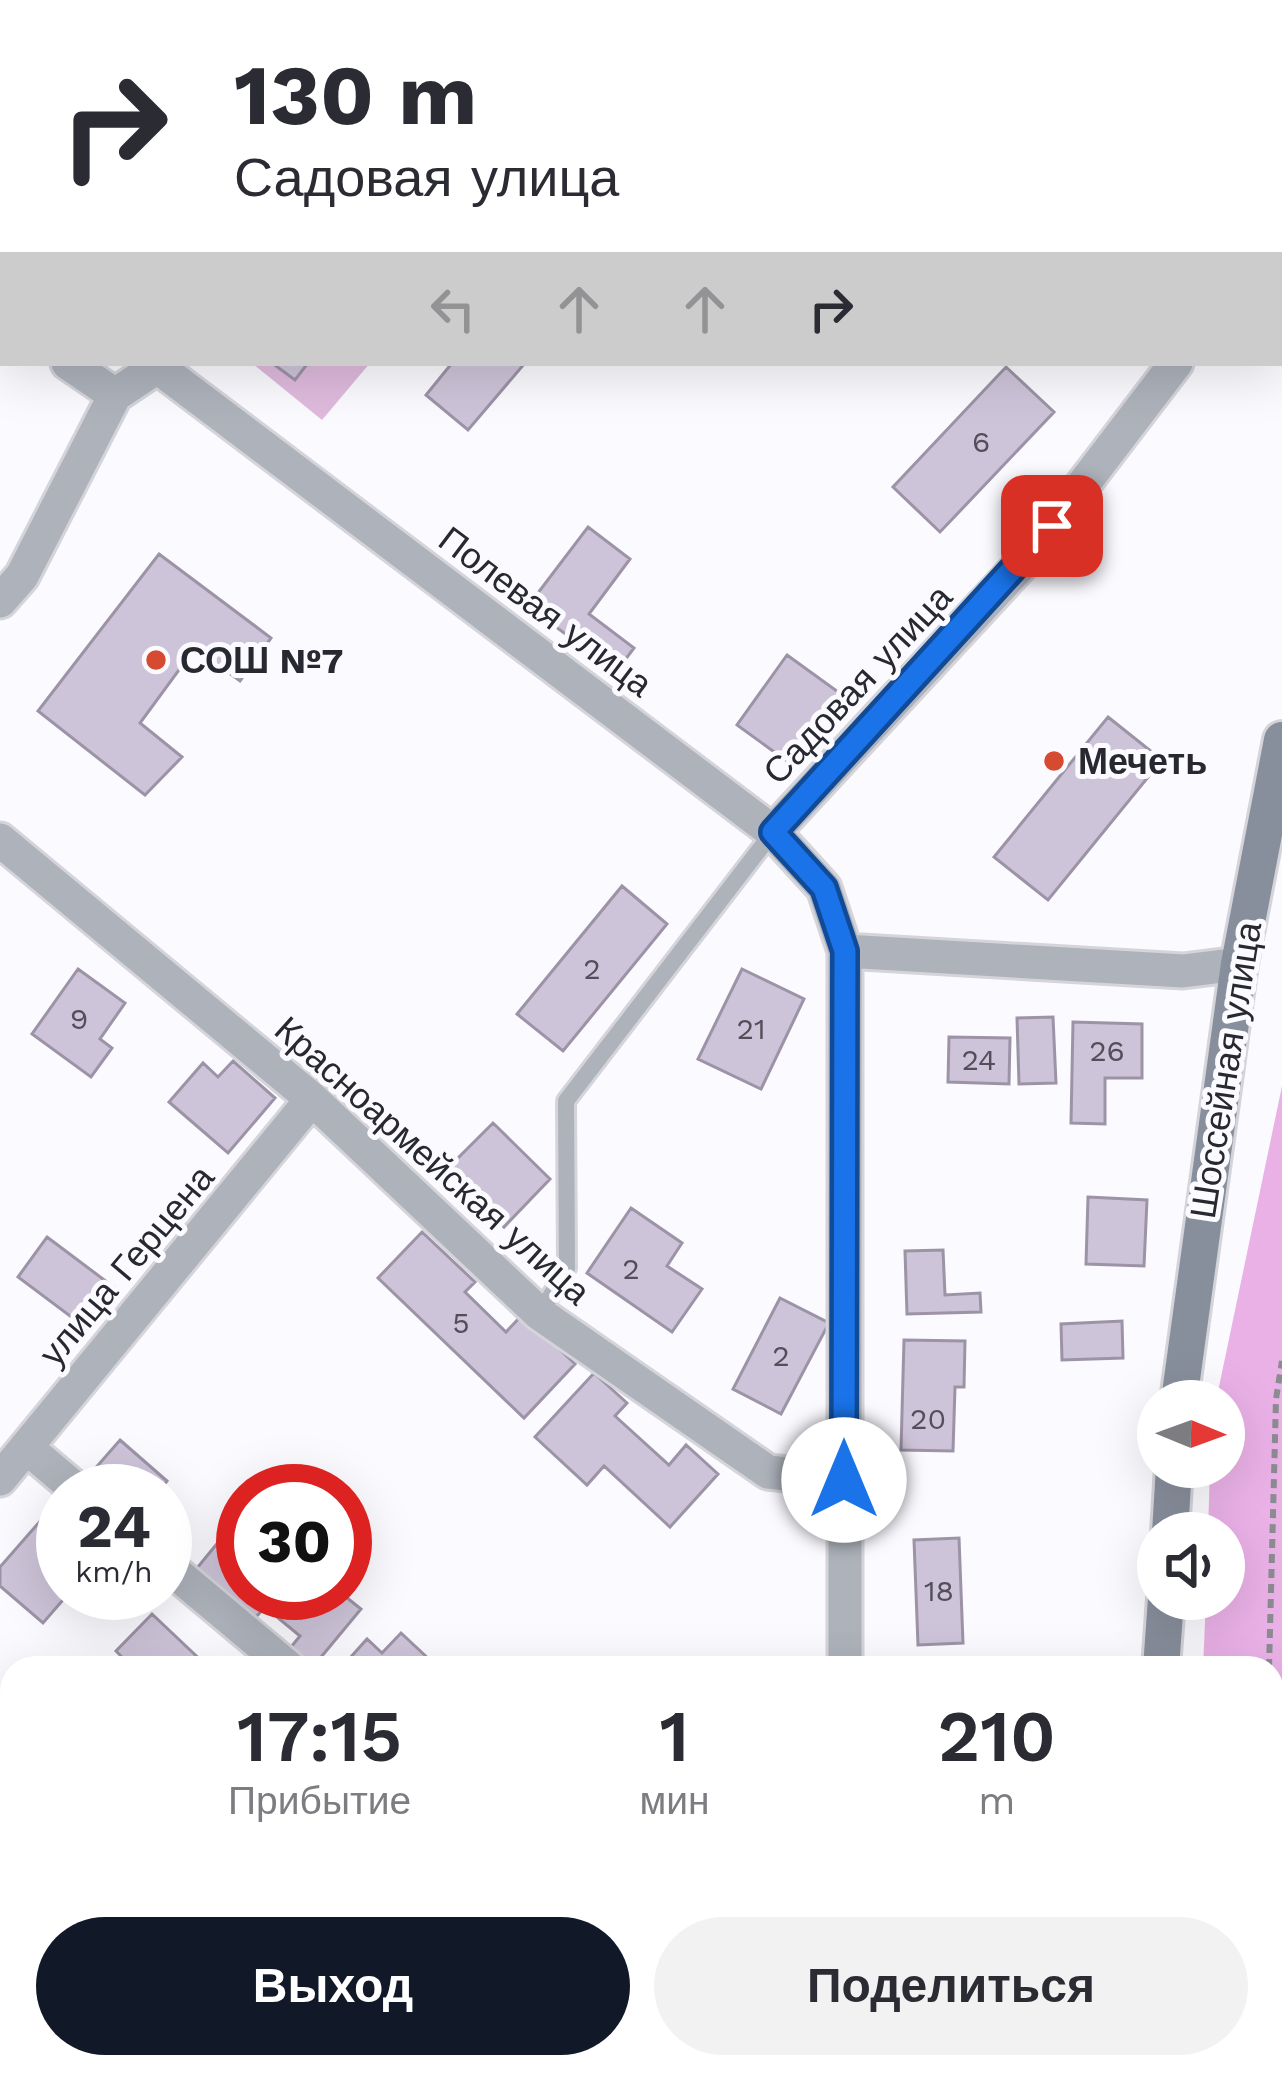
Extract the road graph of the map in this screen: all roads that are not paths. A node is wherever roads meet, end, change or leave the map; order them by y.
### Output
1 (72, 366) edge
2 (160, 366) edge
3 (162, 366) edge
4 (1174, 366) edge
5 (116, 395) junction
6 (0, 601) edge
7 (1282, 740) edge
8 (773, 832) junction
9 (0, 840) edge
10 (845, 951) junction
11 (1239, 964) junction
12 (312, 1099) junction
13 (540, 1314) junction
14 (1182, 1380) edge
15 (26, 1447) junction
16 (46, 1464) edge
17 (0, 1479) edge
18 (844, 1480) junction
19 (192, 1587) edge
20 (1164, 1620) edge
21 (275, 1656) edge
22 (845, 1656) edge
23 (1162, 1656) edge

1 - 5 street
2 - 5 street
3 - 8 street, Полевая улица
4 - 8 street, Садовая улица
5 - 6 street
7 - 11 main road, Шоссейная улица
8 - 10 street, Полевая улица
8 - 13 lane
9 - 12 street, Красноармейская улица
10 - 11 street
10 - 18 street, Полевая улица
11 - 14 main road, Шоссейная улица
12 - 13 street, Красноармейская улица
12 - 15 street, улица Герцена
13 - 18 street, Красноармейская улица
15 - 16 street
15 - 17 street, улица Герцена
18 - 22 street, Полевая улица
19 - 21 street
20 - 23 main road

